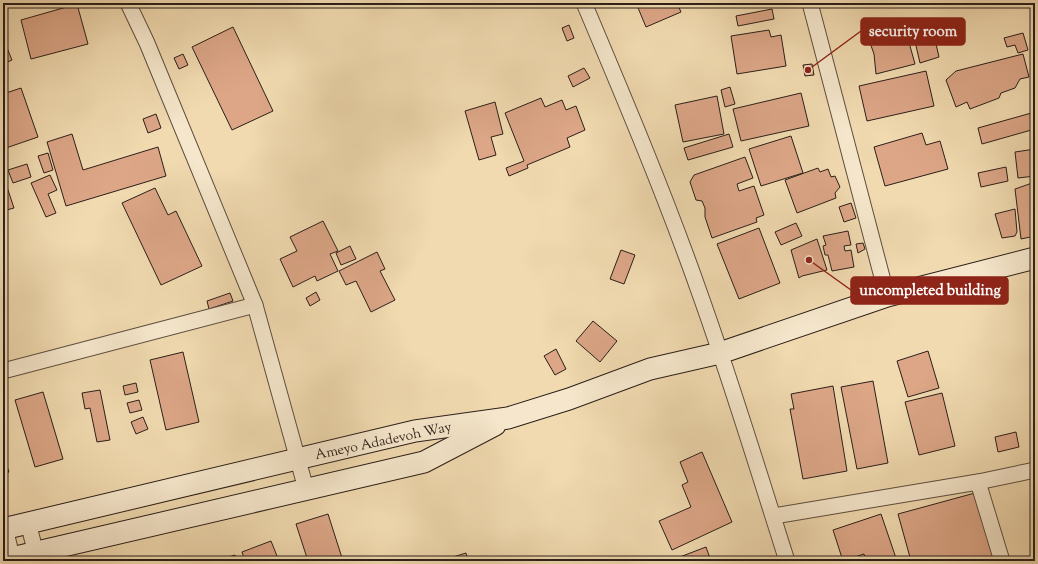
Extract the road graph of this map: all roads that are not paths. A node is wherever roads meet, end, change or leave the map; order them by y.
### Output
1 (128, 3) edge
2 (584, 3) edge
3 (810, 3) edge
4 (1035, 258) edge
5 (887, 296) junction
6 (255, 305) junction
7 (720, 353) junction
8 (3, 370) edge
9 (508, 418) junction
10 (297, 459) junction
11 (1035, 470) edge
12 (978, 482) junction
13 (306, 489) junction
14 (774, 516) junction
15 (28, 523) junction
16 (4, 528) edge
17 (98, 538) junction
18 (37, 557) edge
19 (9, 560) edge
20 (72, 561) edge
21 (786, 561) edge
22 (1002, 561) edge

1 - 6 street
2 - 7 street
3 - 5 street
4 - 5 street
5 - 7 street
6 - 8 street
6 - 10 street
7 - 9 street
7 - 14 street
9 - 10 street, Ameyo Adadevoh Way
9 - 13 street, Ameyo Adadevoh Way
10 - 13 street
10 - 15 street, Ameyo Adadevoh Way
11 - 12 street
12 - 14 street
12 - 22 street
13 - 17 street, Ameyo Adadevoh Way
14 - 21 street
15 - 16 street, Ameyo Adadevoh Way
15 - 18 street
16 - 19 street
17 - 18 street, Ameyo Adadevoh Way
17 - 20 street
18 - 19 street, Ameyo Adadevoh Way

